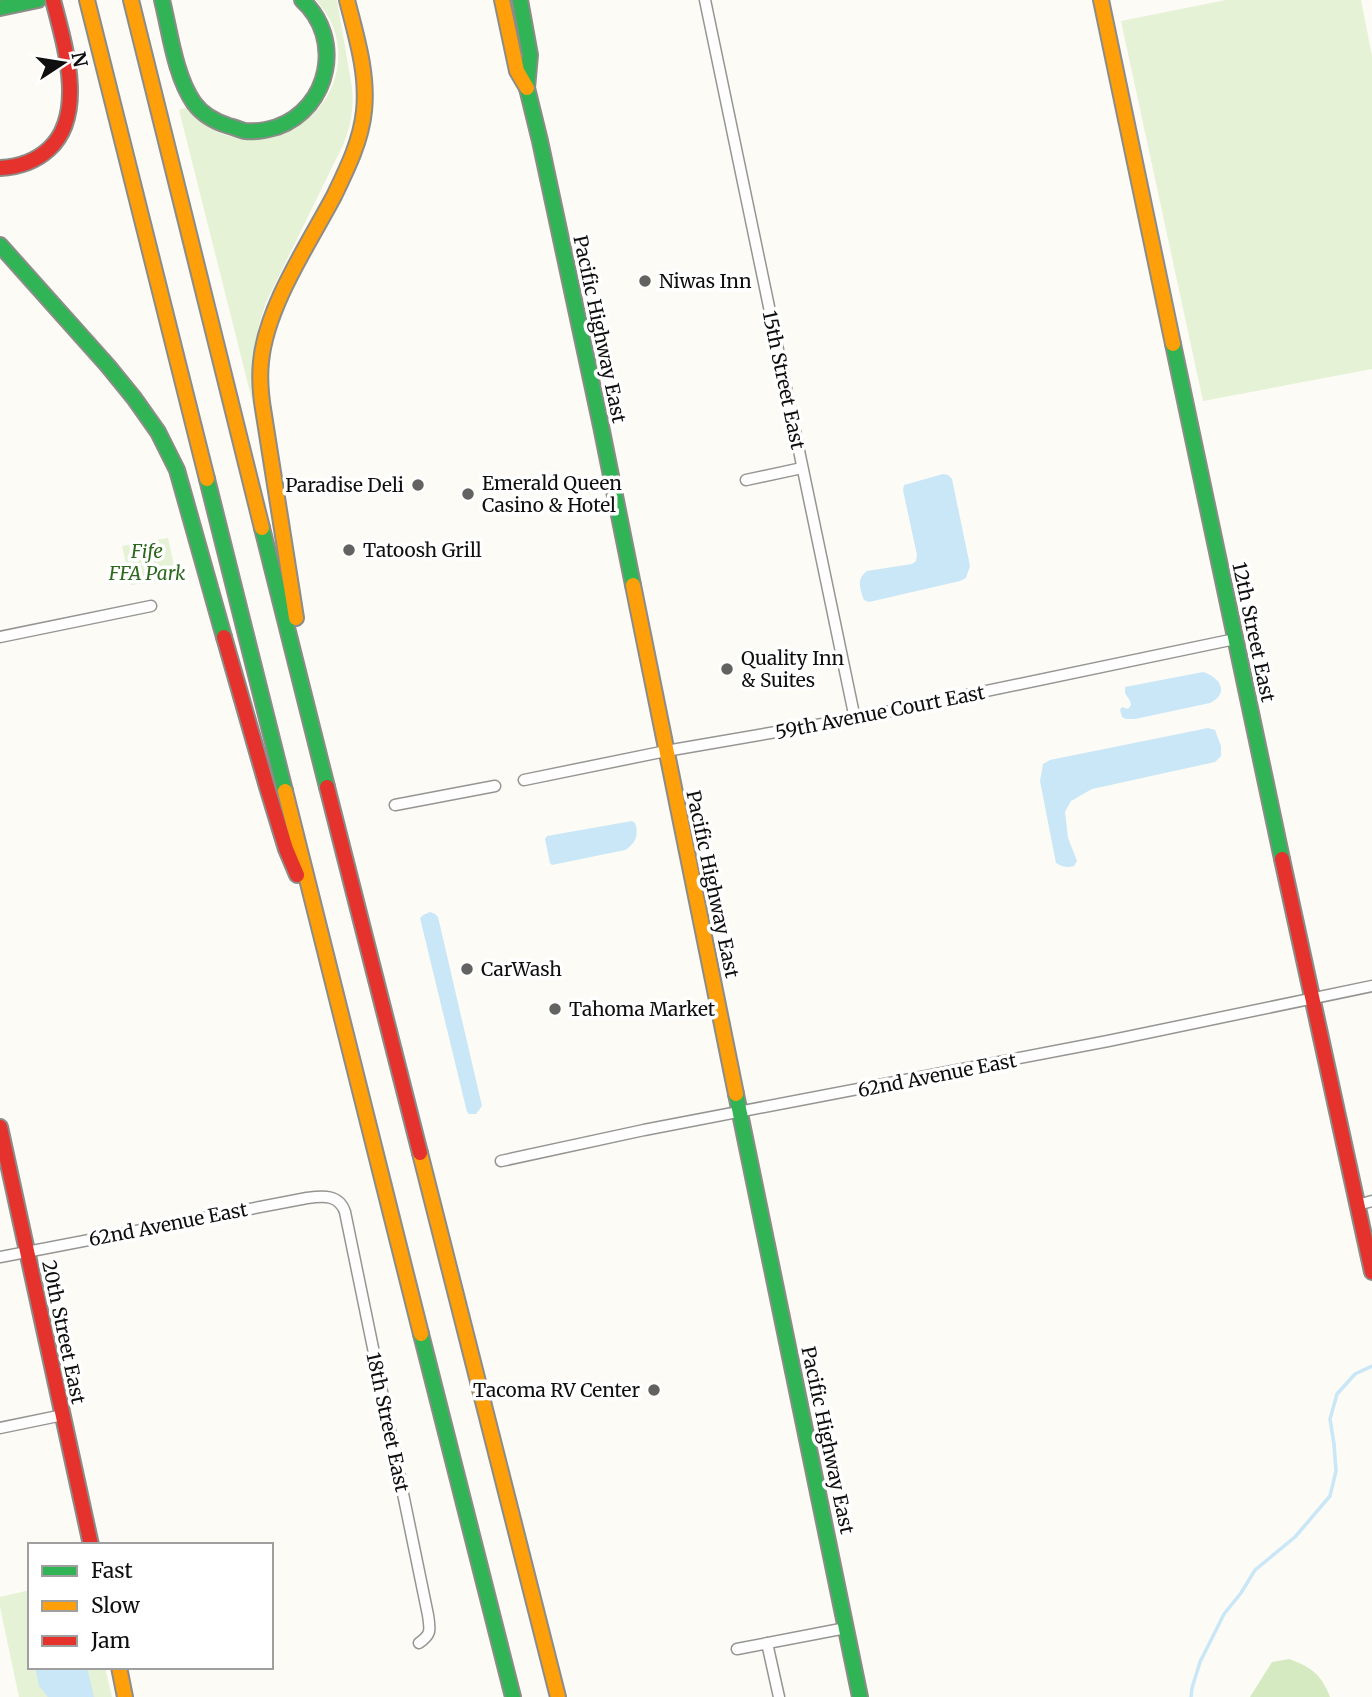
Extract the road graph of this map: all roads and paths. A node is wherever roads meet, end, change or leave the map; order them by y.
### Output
1 (53, 0) edge
2 (87, 0) edge
3 (131, 0) edge
4 (162, 0) edge
5 (302, 0) edge
6 (347, 0) edge
7 (520, 0) edge
8 (705, 0) edge
9 (1101, 0) edge
10 (32, 1) edge
11 (502, 1) edge
12 (0, 8) edge
13 (527, 88) junction
14 (0, 168) edge
15 (0, 245) edge
16 (803, 468) junction
17 (746, 480) dead end
18 (151, 607) dead end
19 (0, 638) edge
20 (1236, 639) junction
21 (855, 719) junction
22 (666, 751) junction
23 (524, 780) dead end
24 (495, 786) dead end
25 (329, 795) junction
26 (395, 805) dead end
27 (320, 930) junction
28 (1372, 986) edge
29 (1311, 998) junction
30 (740, 1112) junction
31 (0, 1127) edge
32 (501, 1161) dead end
33 (337, 1200) joint
34 (1372, 1201) edge
35 (1357, 1205) junction
36 (26, 1251) junction
37 (0, 1256) edge
38 (1372, 1272) edge
39 (63, 1415) junction
40 (0, 1428) edge
41 (91, 1543) edge
42 (846, 1628) junction
43 (419, 1643) dead end
44 (767, 1643) junction
45 (737, 1649) dead end
46 (119, 1669) edge
47 (858, 1694) edge
48 (125, 1697) edge
49 (513, 1697) edge
50 (558, 1697) edge
51 (779, 1697) edge

1 - 14 main road
2 - 27 main road
3 - 25 main road
4 - 5 main road
6 - 25 main road
7 - 13 main road, Pacific Highway East
8 - 16 street, 15th Street East
9 - 20 main road, 12th Street East
10 - 12 main road
11 - 13 main road, Pacific Highway East
13 - 22 main road, Pacific Highway East
15 - 27 main road
16 - 17 street
16 - 21 street, 15th Street East
18 - 19 street
20 - 21 street, 59th Avenue Court East
20 - 29 main road, 12th Street East
21 - 22 street, 59th Avenue Court East
22 - 23 street, 59th Avenue Court East
22 - 30 main road, Pacific Highway East
24 - 26 street
25 - 50 main road
27 - 49 main road
28 - 29 street, 62nd Avenue East
29 - 30 street, 62nd Avenue East
29 - 35 main road, 12th Street East
30 - 32 street, 62nd Avenue East
30 - 42 main road, Pacific Highway East
31 - 36 main road, 20th Street East
33 - 36 street, 62nd Avenue East
33 - 43 street, 18th Street East
34 - 35 street
35 - 38 main road, 12th Street East
36 - 37 street, 62nd Avenue East
36 - 39 main road, 20th Street East
39 - 40 street
39 - 41 main road, 20th Street East
42 - 44 street
42 - 47 main road, Pacific Highway East
44 - 45 street
44 - 51 street
46 - 48 main road

